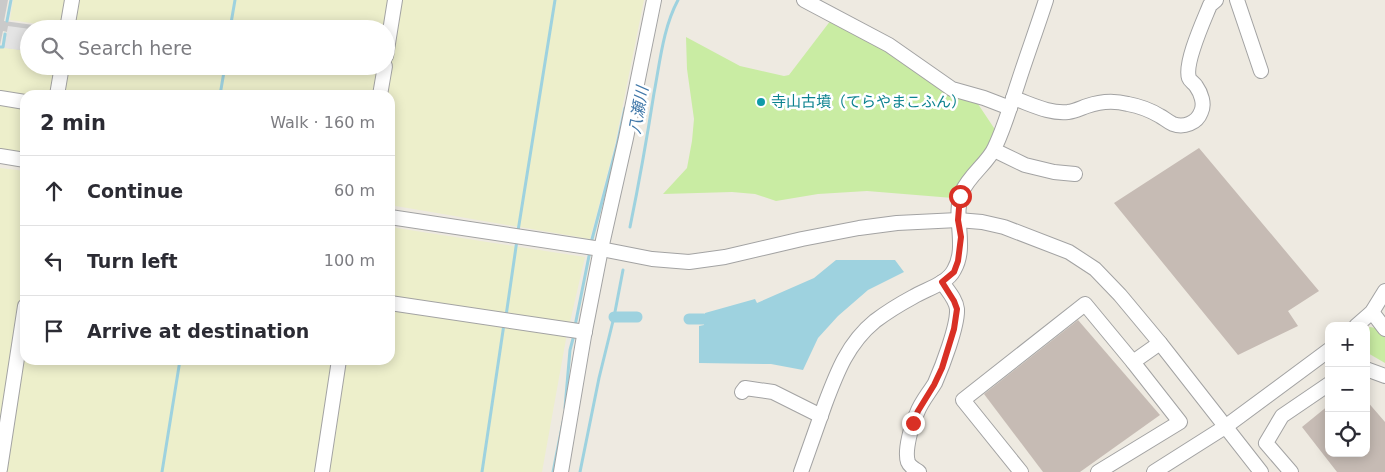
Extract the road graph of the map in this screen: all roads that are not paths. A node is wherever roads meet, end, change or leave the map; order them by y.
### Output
1 (72, 0) edge
2 (395, 0) edge
3 (654, 0) edge
4 (804, 0) edge
5 (1046, 0) edge
6 (1216, 0) edge
7 (1237, 0) edge
8 (69, 20) edge
9 (392, 20) edge
10 (1261, 71) dead end
11 (60, 75) edge
12 (383, 75) edge
13 (58, 90) edge
14 (381, 90) edge
15 (0, 98) edge
16 (20, 101) edge
17 (1012, 103) junction
18 (994, 150) junction
19 (0, 156) edge
20 (20, 159) edge
21 (1076, 174) dead end
22 (395, 218) edge
23 (958, 220) junction
24 (601, 249) junction
25 (942, 282) junction
26 (1385, 291) edge
27 (395, 304) edge
28 (1372, 312) junction
29 (1361, 322) edge
30 (1385, 329) edge
31 (585, 332) junction
32 (20, 339) edge
33 (1160, 343) junction
34 (1325, 353) edge
35 (1133, 362) junction
36 (338, 365) edge
37 (1370, 370) edge
38 (1385, 376) edge
39 (1325, 387) edge
40 (742, 392) dead end
41 (821, 416) junction
42 (1226, 427) junction
43 (0, 469) edge
44 (322, 472) edge
45 (561, 472) edge
46 (801, 472) edge
47 (919, 472) edge
48 (1021, 472) edge
49 (1098, 472) edge
50 (1154, 472) edge
51 (1261, 472) edge
52 (1291, 472) edge

1 - 8 street
2 - 9 street
3 - 24 street
4 - 17 street
5 - 17 street
6 - 17 street
7 - 10 street
11 - 13 street
12 - 14 street
15 - 16 street
17 - 18 street
18 - 21 street
18 - 23 street
19 - 20 street
22 - 24 street
23 - 24 street
23 - 25 street
23 - 33 street
24 - 31 street
25 - 41 street
25 - 47 street
26 - 28 street
27 - 31 street
28 - 29 street
28 - 30 street
31 - 45 street
32 - 43 street
33 - 35 street
33 - 42 street
34 - 42 street
35 - 48 street
35 - 49 street
36 - 44 street
37 - 38 street
39 - 52 street
40 - 41 street
41 - 46 street
42 - 50 street
42 - 51 street

